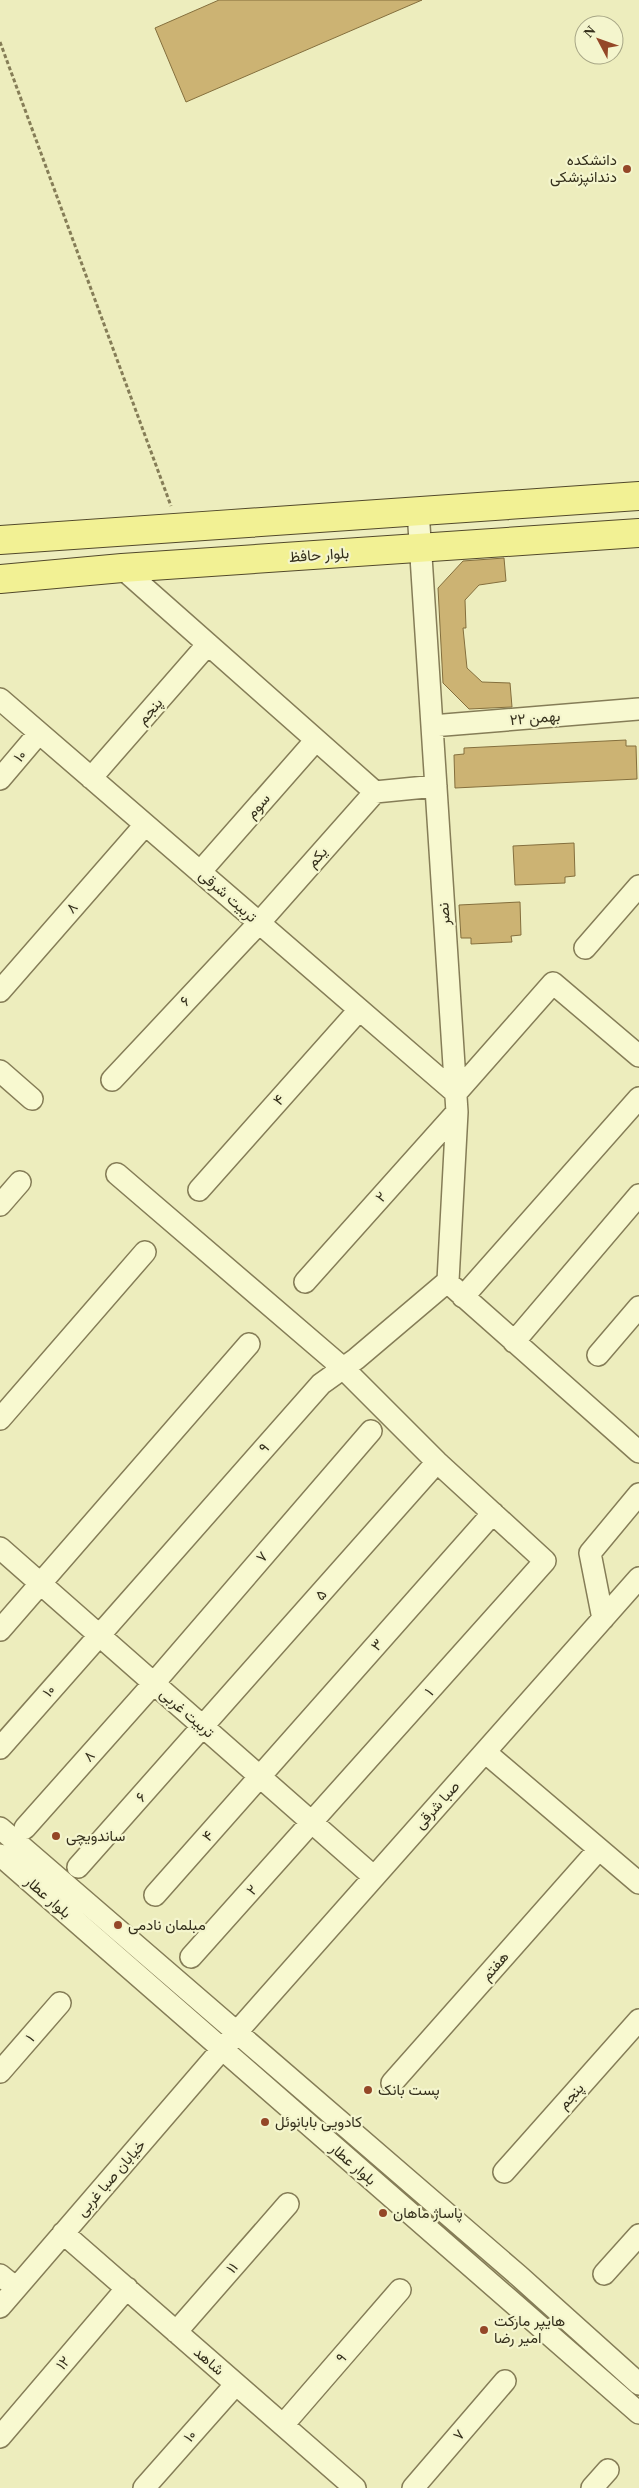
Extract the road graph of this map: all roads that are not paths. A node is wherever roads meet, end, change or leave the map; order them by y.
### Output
1 (639, 496) edge
2 (418, 510) junction
3 (639, 533) edge
4 (0, 540) edge
5 (420, 548) junction
6 (122, 568) junction
7 (0, 579) edge
8 (208, 644) junction
9 (0, 699) edge
10 (639, 709) edge
11 (432, 726) junction
12 (39, 733) junction
13 (316, 740) junction
14 (91, 778) junction
15 (0, 779) edge
16 (436, 786) junction
17 (375, 792) junction
18 (145, 824) junction
19 (200, 872) junction
20 (639, 886) edge
21 (258, 923) junction
22 (585, 948) dead end
23 (0, 991) edge
24 (359, 1010) junction
25 (639, 1056) edge
26 (0, 1070) edge
27 (112, 1080) dead end
28 (639, 1098) edge
29 (32, 1099) dead end
30 (457, 1103) junction
31 (116, 1174) dead end
32 (20, 1182) dead end
33 (199, 1190) dead end
34 (639, 1195) edge
35 (0, 1205) edge
36 (145, 1252) dead end
37 (448, 1281) junction
38 (306, 1282) dead end
39 (462, 1298) junction
40 (639, 1308) edge
41 (514, 1342) junction
42 (249, 1344) dead end
43 (598, 1355) dead end
44 (343, 1368) junction
45 (0, 1419) edge
46 (371, 1431) dead end
47 (639, 1452) edge
48 (437, 1462) junction
49 (639, 1494) edge
50 (493, 1513) junction
51 (0, 1548) edge
52 (639, 1578) edge
53 (42, 1584) junction
54 (603, 1619) junction
55 (0, 1630) edge
56 (98, 1635) junction
57 (154, 1683) junction
58 (204, 1728) junction
59 (0, 1748) edge
60 (485, 1752) junction
61 (260, 1777) junction
62 (312, 1823) junction
63 (0, 1828) edge
64 (25, 1828) dead end
65 (598, 1849) junction
66 (0, 1855) edge
67 (78, 1867) dead end
68 (374, 1877) junction
69 (639, 1884) edge
70 (156, 1895) dead end
71 (191, 1957) dead end
72 (60, 2004) dead end
73 (639, 2020) edge
74 (236, 2033) junction
75 (222, 2050) junction
76 (0, 2072) edge
77 (392, 2083) dead end
78 (504, 2172) dead end
79 (288, 2204) dead end
80 (63, 2233) junction
81 (639, 2234) edge
82 (604, 2274) dead end
83 (8, 2282) edge
84 (127, 2288) junction
85 (400, 2290) dead end
86 (0, 2306) edge
87 (176, 2332) junction
88 (505, 2381) dead end
89 (236, 2384) junction
90 (639, 2384) edge
91 (639, 2413) edge
92 (283, 2426) junction
93 (0, 2437) edge
94 (608, 2470) dead end
95 (341, 2484) edge
96 (144, 2488) edge
97 (412, 2488) edge
98 (592, 2488) edge

1 - 2 main road
2 - 4 main road
2 - 5 street, نصر
3 - 5 main road, بلوار حافظ
5 - 6 main road, بلوار حافظ
5 - 11 street, نصر
6 - 7 main road, بلوار حافظ
6 - 8 street
8 - 13 street
8 - 14 street, پنجم
9 - 12 street, تربیت شرقی
10 - 11 street, ۲۲ بهمن
11 - 16 street, نصر
12 - 14 street, تربیت شرقی
12 - 15 street, ۱۰
13 - 17 street
13 - 19 street, سوم
14 - 18 street, تربیت شرقی
16 - 17 street
16 - 30 street, نصر
17 - 21 street, یکم
18 - 19 street, تربیت شرقی
18 - 23 street, ۸
19 - 21 street, تربیت شرقی
20 - 22 street
21 - 24 street, تربیت شرقی
21 - 27 street, ۶
24 - 30 street, تربیت شرقی
24 - 33 street, ۴
25 - 30 street, ۲
26 - 29 street
28 - 39 street
30 - 37 street, نصر
30 - 38 street, ۲
31 - 44 street
32 - 35 street
34 - 41 street
36 - 45 street
37 - 39 street
37 - 44 street, ۹
39 - 41 street
40 - 43 street
41 - 47 street
42 - 53 street
44 - 48 street
44 - 56 street, ۹
46 - 57 street, ۷
48 - 50 street
48 - 58 street, ۵
49 - 54 street
50 - 61 street, ۳
50 - 62 street, ۱
51 - 53 street, تربیت غربی
52 - 54 street, صبا شرقی
53 - 55 street
53 - 56 street, تربیت غربی
54 - 60 street, صبا شرقی
56 - 57 street, تربیت غربی
56 - 59 street, ۱۰
57 - 58 street, تربیت غربی
57 - 64 street, ۸
58 - 61 street, تربیت غربی
58 - 67 street, ۶
60 - 65 street
60 - 68 street, صبا شرقی
61 - 62 street, تربیت غربی
61 - 70 street, ۴
62 - 68 street, تربیت غربی
62 - 71 street, ۲
63 - 74 street, بلوار عطار
65 - 69 street
65 - 77 street, هفتم
66 - 75 street, بلوار عطار
68 - 74 street, صبا شرقی
72 - 76 street, ۱
73 - 78 street, پنجم
74 - 75 street, خیابان صبا غربی
74 - 90 street, بلوار عطار
75 - 80 street, خیابان صبا غربی
75 - 91 street, بلوار عطار
79 - 87 street, ۱۱
80 - 83 street, خیابان صبا غربی
80 - 84 street, شاهد
81 - 82 street
83 - 86 street, خیابان صبا غربی
84 - 87 street, شاهد
84 - 93 street, ۱۲
85 - 92 street, ۹
87 - 89 street, شاهد
88 - 97 street, ۷
89 - 92 street, شاهد
89 - 96 street, ۱۰
92 - 95 street, شاهد
94 - 98 street

